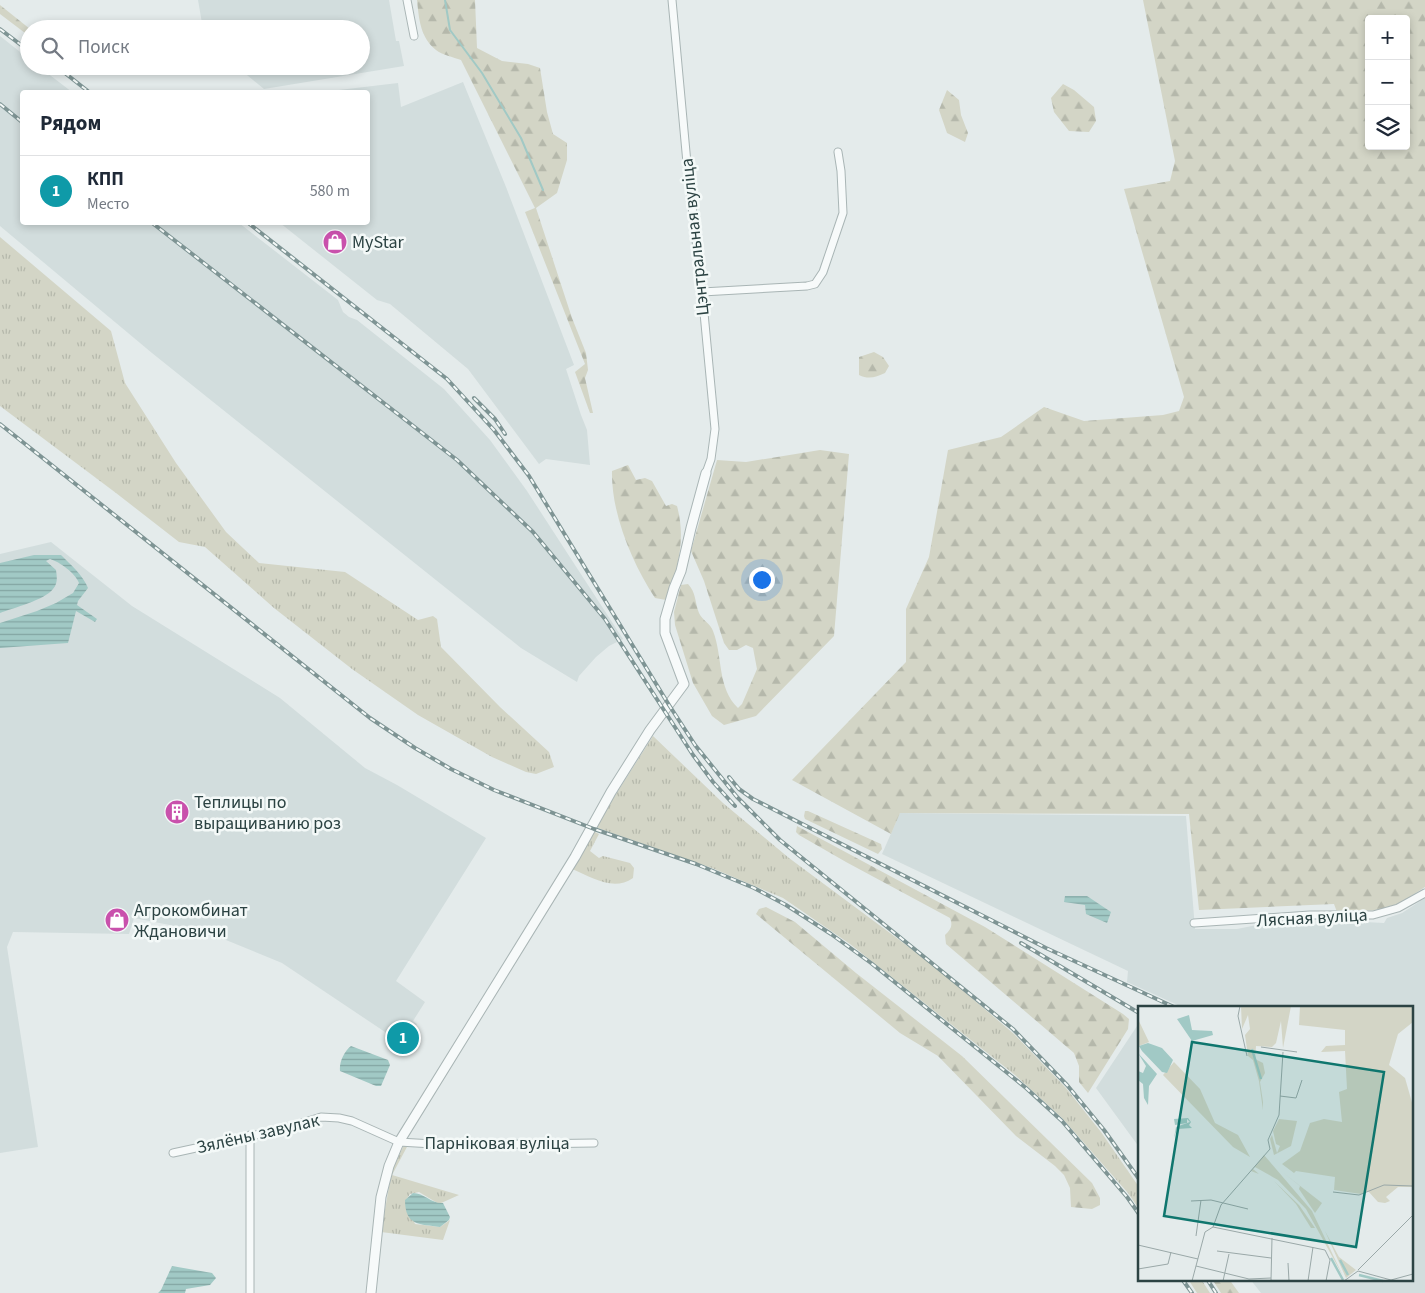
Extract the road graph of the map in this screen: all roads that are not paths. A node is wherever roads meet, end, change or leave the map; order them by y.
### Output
1 (407, 0) edge
2 (672, 0) edge
3 (414, 36) dead end
4 (838, 152) dead end
5 (702, 292) junction
6 (706, 473) joint
7 (1425, 893) edge
8 (1194, 924) dead end
9 (250, 1135) junction
10 (399, 1142) junction
11 (594, 1143) dead end
12 (173, 1153) dead end
13 (250, 1293) edge
14 (371, 1293) edge

1 - 3 street
2 - 5 street, Цэнтральная вуліца
4 - 5 street
5 - 6 street, Цэнтральная вуліца
6 - 10 street
7 - 8 street, Лясная вуліца
9 - 10 street, Зялёны завулак
9 - 12 street, Зялёны завулак
9 - 13 street
10 - 11 street, Парніковая вуліца
10 - 14 street

